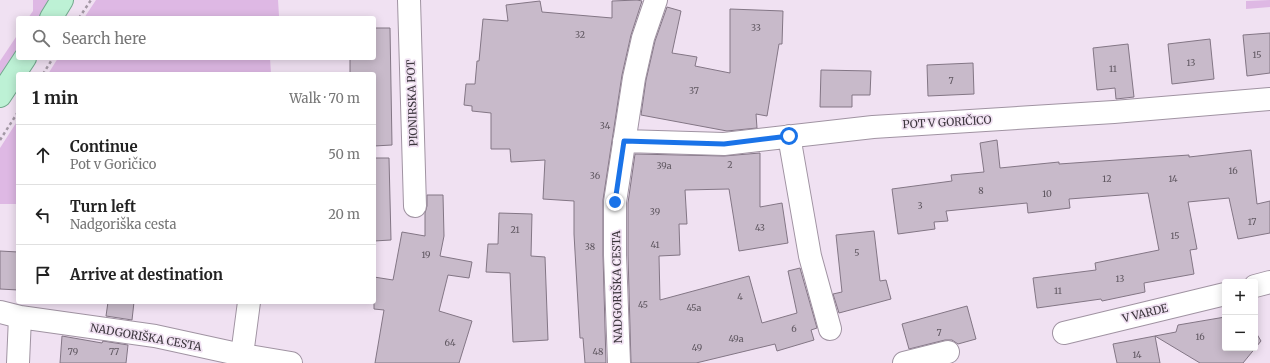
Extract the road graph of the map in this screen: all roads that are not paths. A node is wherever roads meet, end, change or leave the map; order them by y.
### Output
1 (62, 0) edge
2 (409, 0) edge
3 (656, 0) edge
4 (52, 16) edge
5 (24, 60) edge
6 (0, 96) edge
7 (1270, 99) edge
8 (789, 136) junction
9 (624, 141) junction
10 (415, 206) dead end
11 (1270, 282) edge
12 (1258, 285) edge
13 (1222, 295) edge
14 (249, 304) edge
15 (10, 315) edge
16 (830, 329) dead end
17 (1064, 333) dead end
18 (948, 352) dead end
19 (252, 358) edge
20 (18, 363) edge
21 (291, 363) edge
22 (619, 363) edge
23 (904, 363) edge

1 - 4 main road
2 - 10 street, PIONIRSKA POT
3 - 9 street, NADGORIŠKA CESTA
5 - 6 main road
7 - 8 street, POT V GORIČICO
8 - 9 street, POT V GORIČICO
8 - 16 street
9 - 22 street, NADGORIŠKA CESTA
11 - 12 street
13 - 17 street, V VARDE
14 - 19 street
15 - 19 street, NADGORIŠKA CESTA
15 - 20 street
18 - 23 street
19 - 21 street, NADGORIŠKA CESTA

